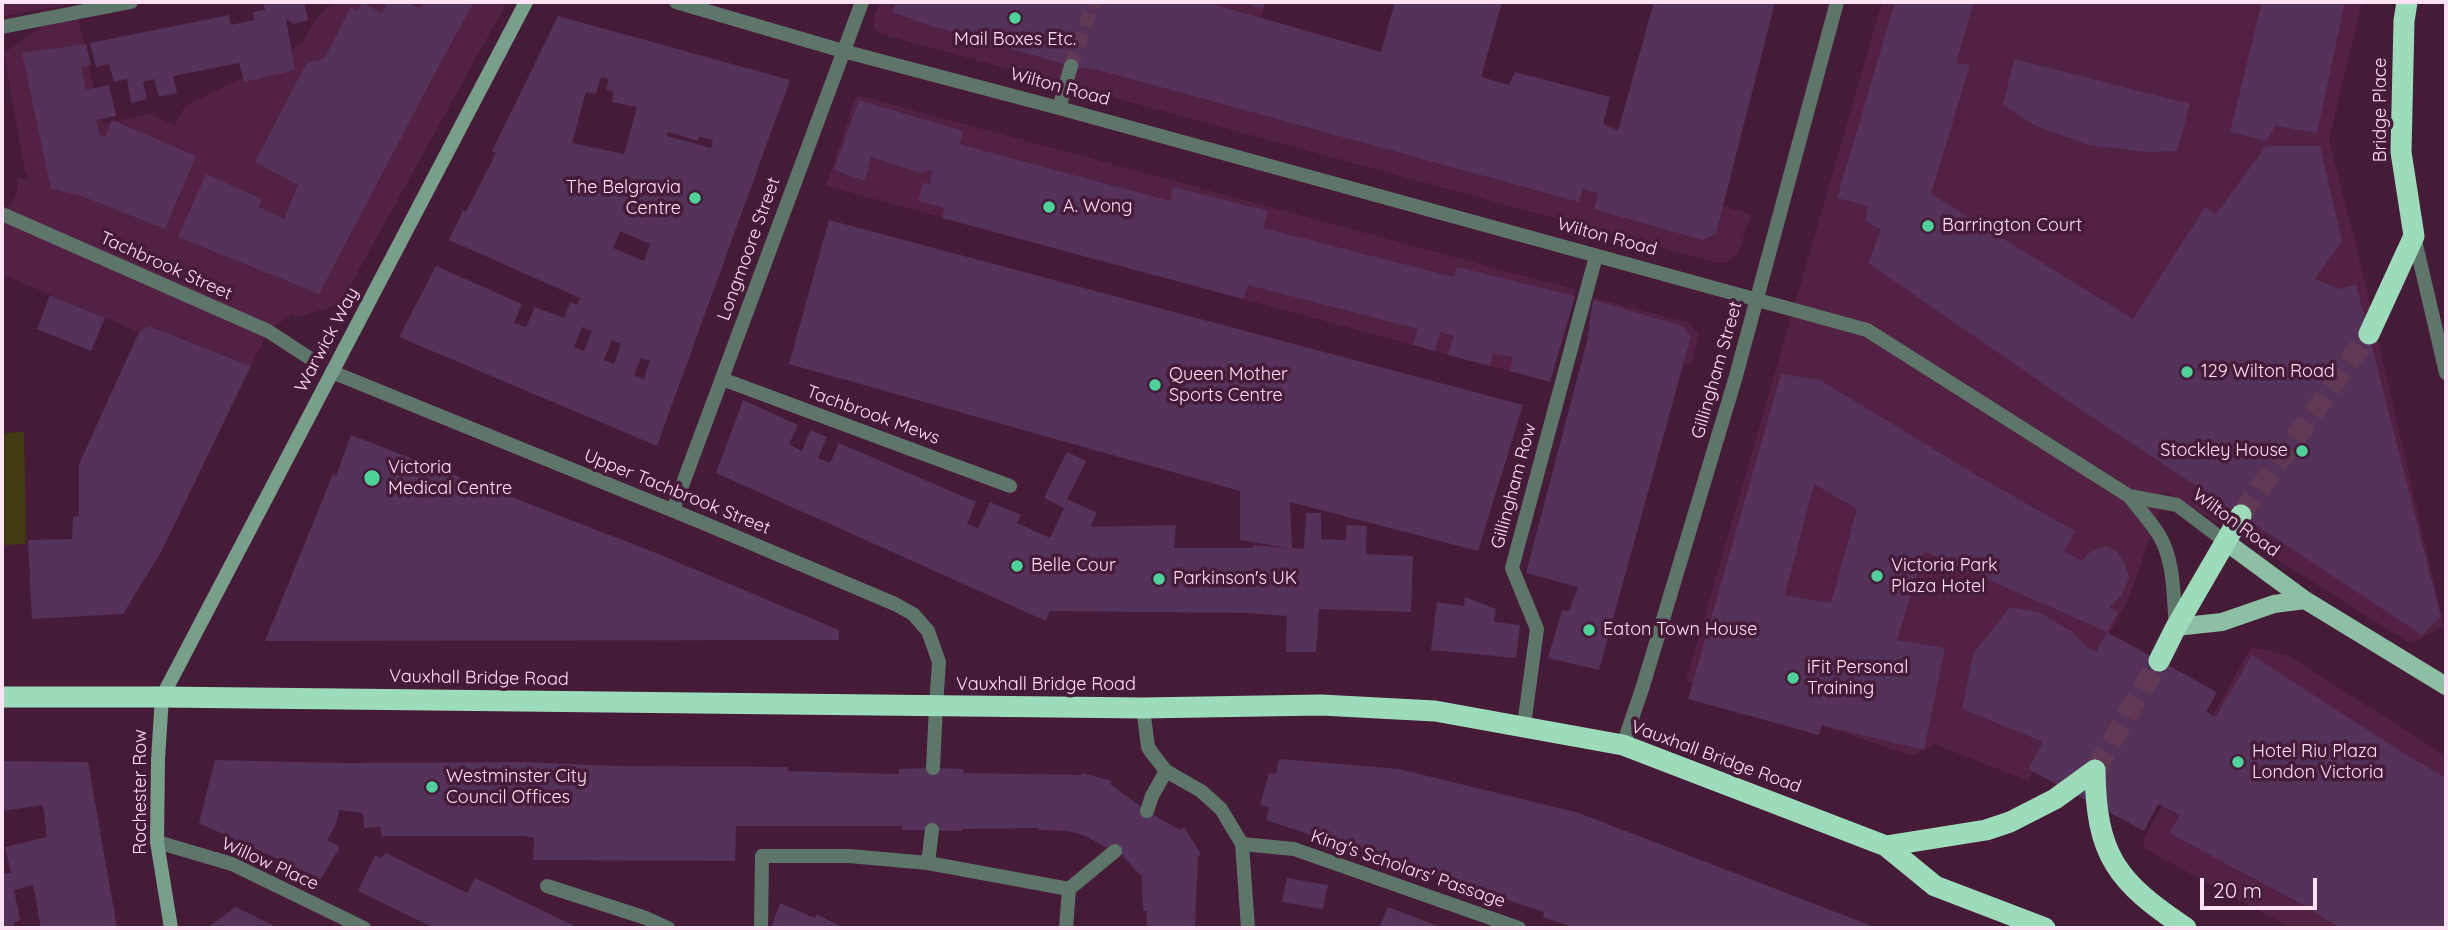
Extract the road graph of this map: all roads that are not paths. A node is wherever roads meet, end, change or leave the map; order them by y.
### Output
1 (127, 2) edge
2 (526, 2) edge
3 (676, 2) edge
4 (862, 2) edge
5 (1837, 2) edge
6 (2407, 2) edge
7 (2, 27) edge
8 (844, 51) junction
9 (1071, 66) tunnel mouth
10 (1059, 108) junction
11 (2, 214) edge
12 (2414, 236) junction
13 (1596, 256) junction
14 (1758, 301) junction
15 (2369, 334) tunnel mouth
16 (311, 359) dead end
17 (332, 372) junction
18 (2446, 373) edge
19 (722, 379) junction
20 (1010, 486) dead end
21 (2129, 496) junction
22 (673, 510) junction
23 (2241, 514) tunnel mouth
24 (2227, 542) junction
25 (2305, 600) junction
26 (2176, 627) junction
27 (2159, 661) tunnel mouth
28 (2446, 686) edge
29 (2, 697) edge
30 (162, 697) junction
31 (936, 706) junction
32 (1143, 708) junction
33 (1524, 725) junction
34 (1623, 745) junction
35 (933, 768) dead end
36 (1166, 771) junction
37 (1147, 811) dead end
38 (932, 830) dead end
39 (157, 842) junction
40 (1242, 845) junction
41 (1886, 846) junction
42 (1115, 851) dead end
43 (928, 863) junction
44 (547, 886) dead end
45 (1069, 889) junction
46 (171, 928) edge
47 (364, 928) edge
48 (668, 928) edge
49 (761, 928) edge
50 (1066, 928) edge
51 (1248, 928) edge
52 (1519, 928) edge
53 (2045, 928) edge
54 (2186, 928) edge

1 - 7 street
2 - 17 street, Warwick Way
3 - 8 street, Wilton Road
4 - 8 street, Longmoore Street
5 - 14 street, Gillingham Street
6 - 12 highway, Bridge Place
8 - 10 street, Wilton Road
8 - 19 street, Longmoore Street
9 - 10 street
10 - 13 street, Wilton Road
11 - 16 street, Tachbrook Street
12 - 15 highway
12 - 18 street
13 - 14 street, Wilton Road
13 - 33 street, Gillingham Row
14 - 21 street, Wilton Road
14 - 34 street, Gillingham Street
17 - 22 street, Upper Tachbrook Street
17 - 30 street, Warwick Way
19 - 20 street, Tachbrook Mews
19 - 22 street, Longmoore Street
21 - 24 street, Wilton Road
21 - 26 street
22 - 31 street, Upper Tachbrook Street
23 - 24 highway
24 - 25 main road, Wilton Road
24 - 26 highway
25 - 26 main road
25 - 28 main road, Wilton Road
26 - 27 highway
29 - 30 highway, Vauxhall Bridge Road
30 - 31 highway, Vauxhall Bridge Road
30 - 39 street, Rochester Row
31 - 32 highway, Vauxhall Bridge Road
31 - 35 street, Upper Tachbrook Street
32 - 33 highway, Vauxhall Bridge Road
32 - 36 street
33 - 34 highway, Vauxhall Bridge Road
34 - 41 highway, Vauxhall Bridge Road
36 - 37 street
36 - 40 street
38 - 43 street
39 - 46 street, Rochester Row
39 - 47 street, Willow Place
40 - 51 street
40 - 52 street, King's Scholars' Passage
41 - 53 highway, Vauxhall Bridge Road
41 - 54 highway
42 - 45 street
43 - 45 street
43 - 49 street
44 - 48 street
45 - 50 street

